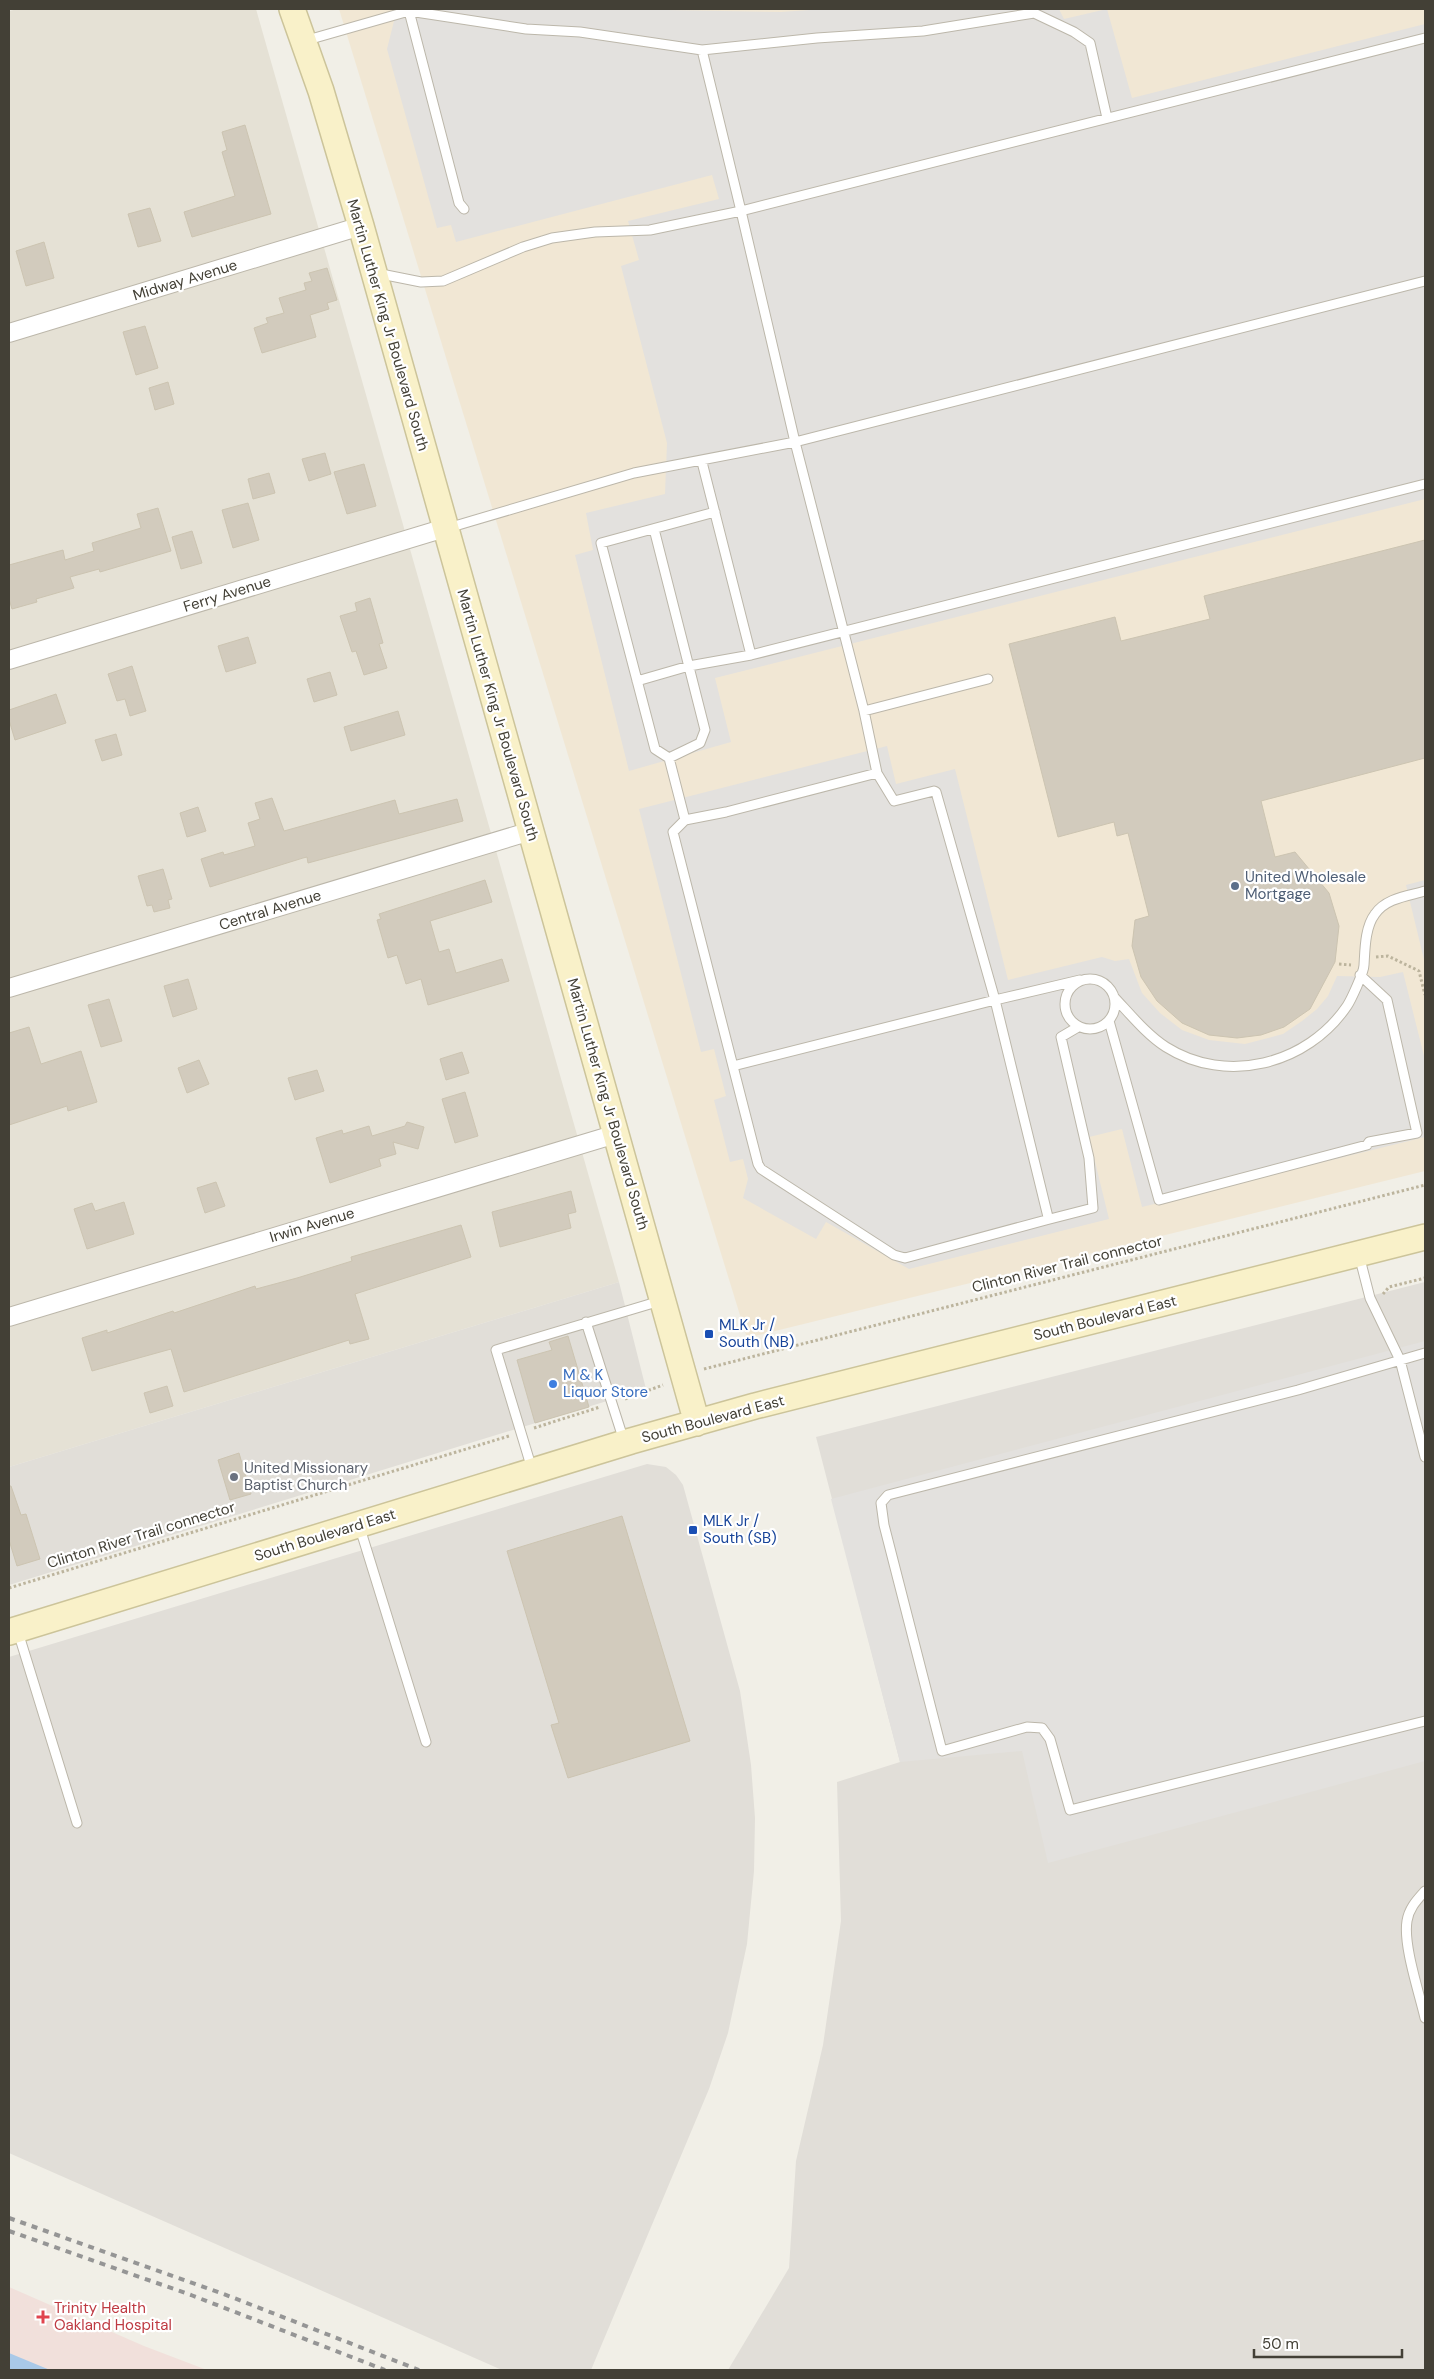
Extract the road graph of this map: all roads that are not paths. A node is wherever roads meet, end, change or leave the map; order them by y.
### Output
1 (292, 9) edge
2 (408, 11) junction
3 (1425, 38) edge
4 (304, 41) junction
5 (702, 50) junction
6 (1107, 118) junction
7 (464, 209) dead end
8 (740, 211) junction
9 (361, 226) junction
10 (374, 272) junction
11 (1425, 281) edge
12 (9, 333) edge
13 (795, 442) junction
14 (702, 462) junction
15 (1425, 484) edge
16 (715, 512) junction
17 (446, 528) junction
18 (654, 529) junction
19 (844, 632) junction
20 (751, 655) junction
21 (9, 660) edge
22 (689, 666) junction
23 (988, 679) dead end
24 (637, 681) junction
25 (864, 711) junction
26 (669, 758) junction
27 (877, 773) junction
28 (685, 820) junction
29 (531, 831) junction
30 (1425, 892) edge
31 (1360, 975) junction
32 (1080, 980) junction
33 (9, 988) edge
34 (1114, 997) junction
35 (995, 1000) junction
36 (1109, 1021) junction
37 (1078, 1027) junction
38 (733, 1066) junction
39 (616, 1134) junction
40 (1046, 1220) junction
41 (1425, 1237) edge
42 (1359, 1255) junction
43 (662, 1300) junction
44 (9, 1317) edge
45 (586, 1322) junction
46 (1425, 1354) edge
47 (1400, 1360) junction
48 (697, 1422) junction
49 (624, 1443) junction
50 (1425, 1457) edge
51 (533, 1471) junction
52 (359, 1525) junction
53 (13, 1631) edge
54 (1425, 1721) edge
55 (426, 1742) dead end
56 (77, 1823) dead end
57 (1425, 1891) edge
58 (1425, 2018) edge

1 - 4 main road, Martin Luther King Jr Boulevard South
2 - 4 lane
2 - 5 lane
2 - 7 lane
3 - 6 lane
4 - 9 main road, Martin Luther King Jr Boulevard South
5 - 6 lane
5 - 8 lane
6 - 8 lane
8 - 10 lane
8 - 13 lane
9 - 10 main road, Martin Luther King Jr Boulevard South
9 - 12 street, Midway Avenue
10 - 17 main road, Martin Luther King Jr Boulevard South
11 - 13 lane
13 - 14 lane
13 - 19 lane
14 - 16 lane
14 - 17 lane
15 - 19 lane
16 - 18 lane
16 - 20 lane
17 - 21 street, Ferry Avenue
17 - 29 main road, Martin Luther King Jr Boulevard South
18 - 22 lane
18 - 24 lane
19 - 20 lane
19 - 25 lane
20 - 22 lane
22 - 24 lane
22 - 26 lane
23 - 25 lane
24 - 26 lane
25 - 27 lane
26 - 28 lane
27 - 28 lane
27 - 35 lane
28 - 38 lane
29 - 33 street, Central Avenue
29 - 39 main road, Martin Luther King Jr Boulevard South
30 - 31 lane
31 - 34 lane
31 - 36 lane
32 - 34 lane
32 - 35 lane
32 - 37 lane
34 - 36 lane
35 - 38 lane
35 - 40 lane
36 - 37 lane
37 - 40 lane
38 - 40 lane
39 - 43 main road, Martin Luther King Jr Boulevard South
39 - 44 street, Irwin Avenue
41 - 42 main road, South Boulevard East
42 - 47 lane
42 - 48 main road, South Boulevard East
43 - 45 lane
43 - 48 main road, Martin Luther King Jr Boulevard South
45 - 49 lane
45 - 51 lane
46 - 47 lane
47 - 50 lane
47 - 54 lane
48 - 49 main road, South Boulevard East
49 - 51 main road, South Boulevard East
51 - 52 main road, South Boulevard East
52 - 53 main road, South Boulevard East
52 - 55 lane
53 - 56 lane
57 - 58 lane

